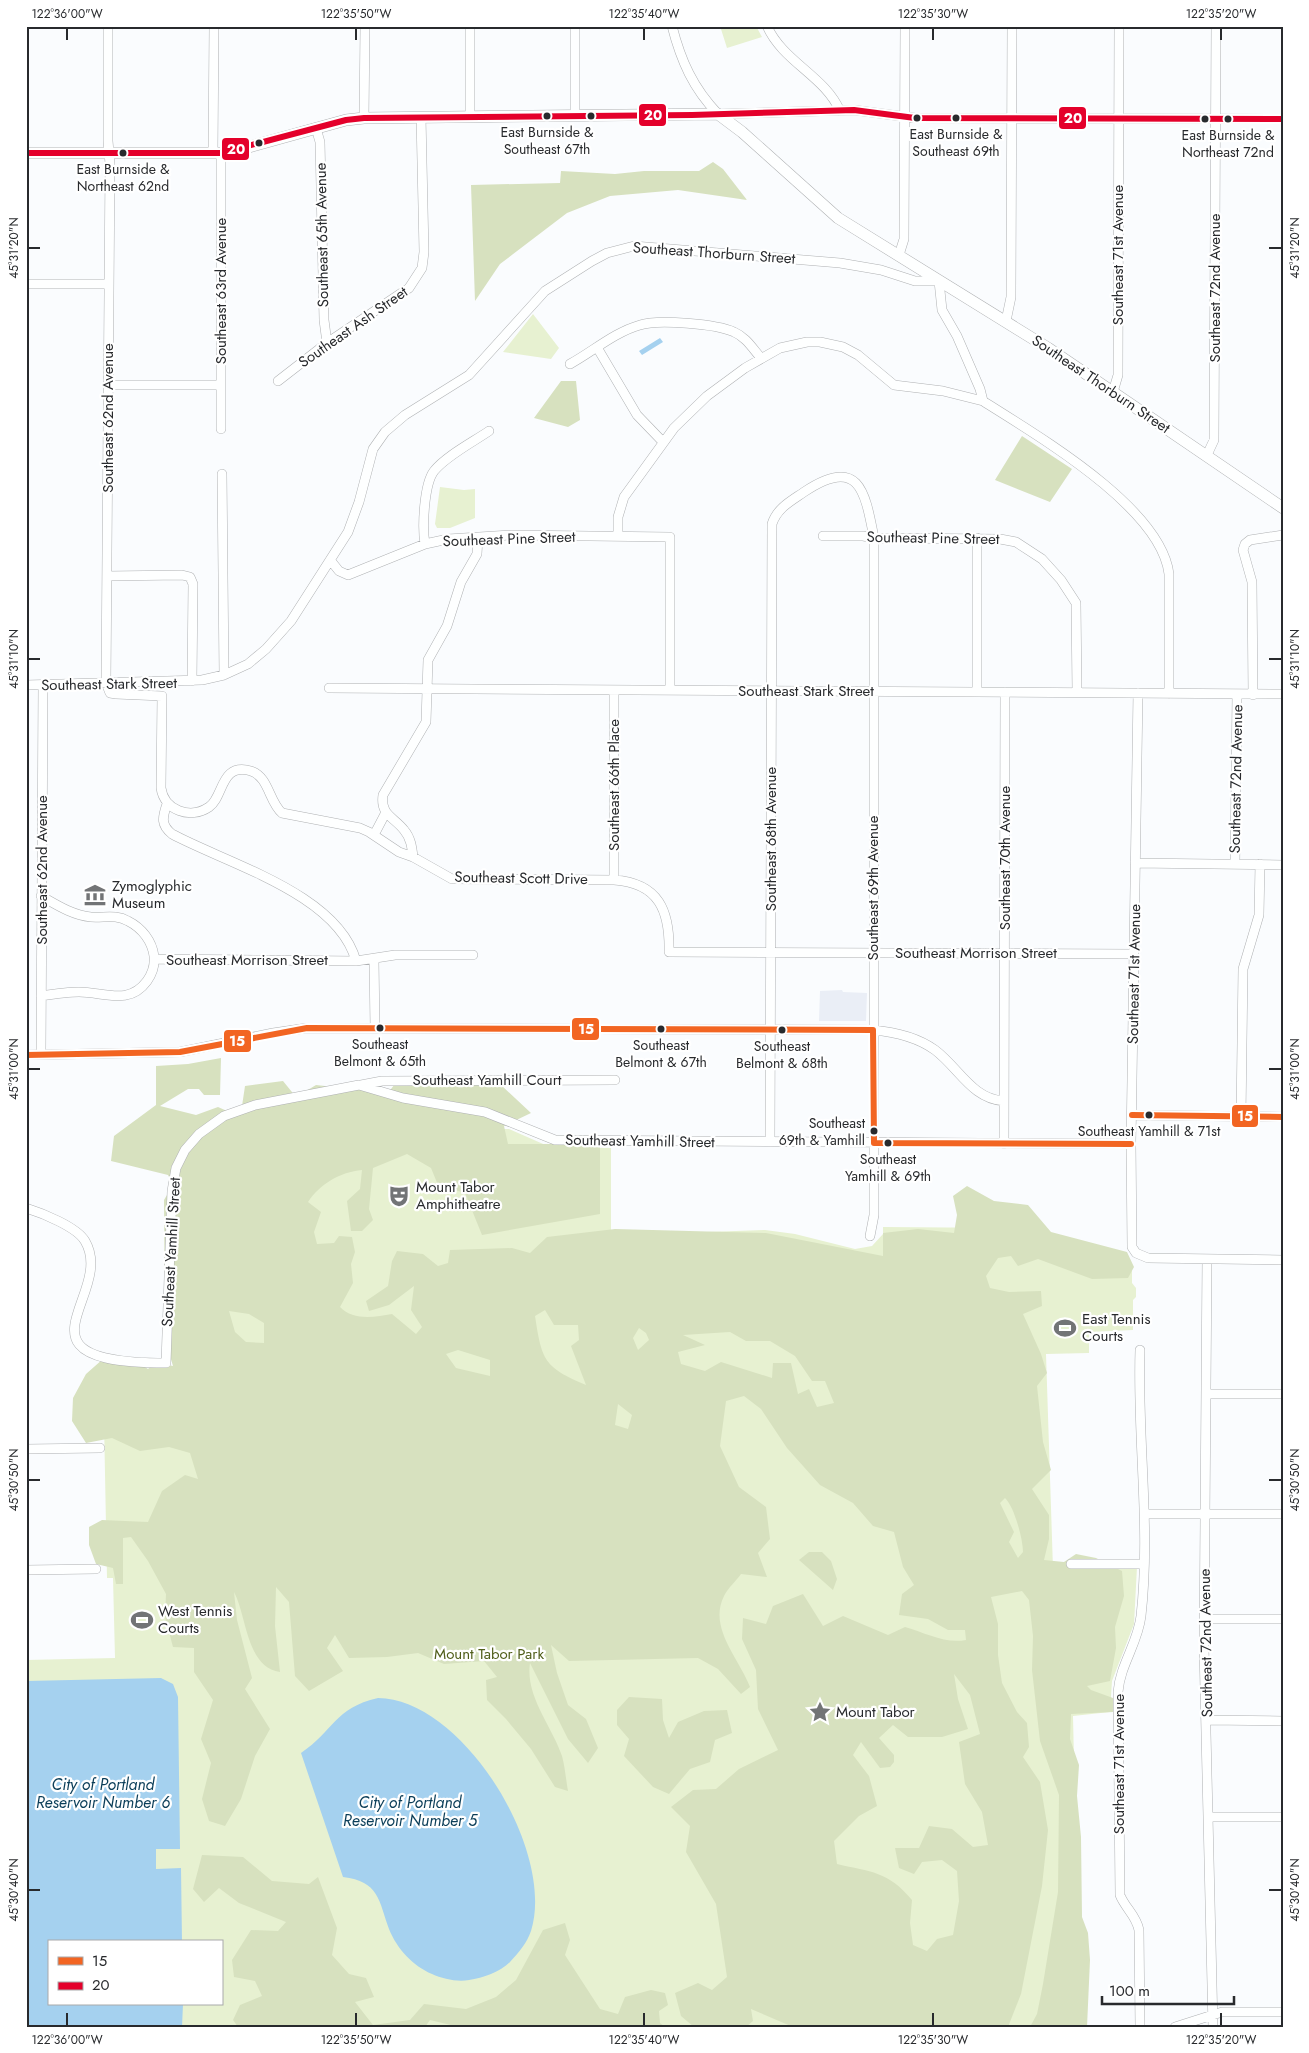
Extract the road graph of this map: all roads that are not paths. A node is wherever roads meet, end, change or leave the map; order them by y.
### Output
1 (108, 26) edge
2 (214, 26) edge
3 (365, 26) edge
4 (470, 26) edge
5 (575, 26) edge
6 (672, 26) edge
7 (767, 26) edge
8 (905, 26) edge
9 (1012, 26) edge
10 (1119, 26) edge
11 (1216, 26) edge
12 (840, 111) junction
13 (718, 114) junction
14 (575, 116) junction
15 (421, 117) junction
16 (470, 117) junction
17 (904, 117) junction
18 (364, 118) junction
19 (1012, 118) junction
20 (1119, 118) junction
21 (1215, 119) junction
22 (1283, 119) edge
23 (316, 128) junction
24 (26, 152) edge
25 (108, 153) junction
26 (217, 153) junction
27 (898, 255) junction
28 (939, 281) junction
29 (26, 284) edge
30 (109, 284) junction
31 (1006, 321) junction
32 (327, 343) junction
33 (598, 349) junction
34 (761, 358) junction
35 (570, 364) dead end
36 (278, 381) dead end
37 (108, 385) junction
38 (221, 385) junction
39 (1113, 392) junction
40 (983, 401) junction
41 (221, 429) dead end
42 (489, 431) dead end
43 (663, 442) junction
44 (1207, 455) junction
45 (222, 474) dead end
46 (1283, 508) edge
47 (1283, 535) edge
48 (618, 536) junction
49 (824, 536) dead end
50 (478, 538) junction
51 (874, 538) junction
52 (977, 538) junction
53 (425, 544) junction
54 (331, 560) junction
55 (107, 576) junction
56 (224, 675) junction
57 (192, 681) junction
58 (106, 683) junction
59 (26, 685) edge
60 (43, 685) junction
61 (329, 688) dead end
62 (426, 689) junction
63 (614, 690) junction
64 (670, 690) junction
65 (771, 691) junction
66 (874, 692) junction
67 (977, 692) junction
68 (1005, 692) junction
69 (1077, 692) junction
70 (1138, 693) junction
71 (1168, 694) junction
72 (1237, 694) junction
73 (1253, 694) junction
74 (1283, 694) edge
75 (167, 804) junction
76 (385, 814) junction
77 (374, 835) junction
78 (413, 857) junction
79 (1136, 863) junction
80 (1235, 864) junction
81 (1260, 864) junction
82 (1283, 865) edge
83 (614, 880) junction
84 (41, 896) junction
85 (669, 952) joint
86 (771, 952) junction
87 (873, 952) junction
88 (1005, 953) junction
89 (1134, 954) junction
90 (473, 955) dead end
91 (155, 959) junction
92 (374, 960) junction
93 (356, 961) junction
94 (41, 996) junction
95 (375, 1028) junction
96 (771, 1029) junction
97 (873, 1030) junction
98 (26, 1054) edge
99 (41, 1054) junction
100 (615, 1080) dead end
101 (359, 1085) junction
102 (1004, 1101) junction
103 (1132, 1115) junction
104 (1241, 1117) junction
105 (1283, 1118) edge
106 (770, 1142) junction
107 (874, 1142) junction
108 (1004, 1144) junction
109 (1131, 1144) junction
110 (26, 1208) edge
111 (870, 1236) dead end
112 (1207, 1259) junction
113 (1283, 1260) edge
114 (1140, 1350) dead end
115 (1206, 1394) junction
116 (1283, 1394) edge
117 (27, 1446) edge
118 (100, 1448) dead end
119 (1146, 1514) junction
120 (1206, 1514) junction
121 (1283, 1514) edge
122 (1071, 1564) dead end
123 (1144, 1564) junction
124 (96, 1569) dead end
125 (26, 1570) edge
126 (1205, 1619) junction
127 (1283, 1620) edge
128 (1207, 1720) junction
129 (1283, 1721) edge
130 (1209, 1817) junction
131 (1283, 1817) edge
132 (1283, 2012) edge
133 (1213, 2016) junction
134 (1140, 2027) edge
135 (1175, 2027) edge
136 (1213, 2027) edge

1 - 25 street, Southeast 62nd Avenue
2 - 26 street, Southeast 63rd Avenue
3 - 18 street
4 - 16 street
5 - 14 street
6 - 13 street
7 - 12 street
8 - 17 street
9 - 19 street
10 - 20 street, Southeast 71st Avenue
11 - 21 street, Southeast 72nd Avenue
12 - 13 street
12 - 17 street
13 - 14 main road
13 - 27 main road
14 - 16 main road
15 - 16 main road
15 - 18 main road
15 - 32 street, Southeast Ash Street
17 - 19 street
17 - 27 street
18 - 23 main road
19 - 20 street
19 - 31 street
20 - 21 street
20 - 39 street, Southeast 71st Avenue
21 - 22 street
21 - 44 street, Southeast 72nd Avenue
23 - 26 main road
23 - 32 street, Southeast 65th Avenue
24 - 25 main road
25 - 26 main road
25 - 30 street, Southeast 62nd Avenue
26 - 38 street, Southeast 63rd Avenue
27 - 28 main road
28 - 31 main road, Southeast Thorburn Street
28 - 40 street
28 - 54 street, Southeast Thorburn Street
29 - 30 street
30 - 37 street, Southeast 62nd Avenue
31 - 39 main road, Southeast Thorburn Street
32 - 36 street, Southeast Ash Street
33 - 34 street
33 - 35 street
33 - 43 street
34 - 40 street
34 - 43 street
37 - 38 street
37 - 55 street, Southeast 62nd Avenue
38 - 41 street, Southeast 63rd Avenue
39 - 44 main road, Southeast Thorburn Street
40 - 71 street
42 - 53 street
43 - 48 street
44 - 46 main road, Southeast Thorburn Street
45 - 56 street
47 - 73 street, Southeast 72nd Avenue
48 - 50 street, Southeast Pine Street
48 - 64 street, Southeast Pine Street
49 - 51 street, Southeast Pine Street
50 - 53 street, Southeast Pine Street
50 - 62 street
51 - 52 street, Southeast Pine Street
51 - 65 street, Southeast 68th Avenue
51 - 66 street, Southeast 69th Avenue
52 - 67 street
52 - 69 street, Southeast Pine Street
53 - 54 street, Southeast Pine Street
54 - 56 street, Southeast Thorburn Street
55 - 57 street
55 - 58 street, Southeast 62nd Avenue
56 - 57 street, Southeast Thorburn Street
57 - 58 street, Southeast Stark Street
58 - 60 street, Southeast Stark Street
58 - 75 street
59 - 60 street, Southeast Stark Street
60 - 84 street, Southeast 62nd Avenue
61 - 62 street, Southeast Stark Street
62 - 63 street, Southeast Stark Street
62 - 76 street
63 - 64 street, Southeast Stark Street
63 - 83 street, Southeast 66th Place
64 - 65 street, Southeast Stark Street
65 - 66 street, Southeast Stark Street
65 - 86 street, Southeast 68th Avenue
66 - 67 street, Southeast Stark Street
66 - 87 street, Southeast 69th Avenue
67 - 68 street, Southeast Stark Street
68 - 69 street, Southeast Stark Street
68 - 88 street, Southeast 70th Avenue
69 - 70 street, Southeast Stark Street
70 - 71 street, Southeast Stark Street
70 - 79 street, Southeast 71st Avenue
71 - 72 street, Southeast Stark Street
72 - 73 street, Southeast Stark Street
72 - 80 street, Southeast 72nd Avenue
73 - 74 street, Southeast Stark Street
75 - 77 street, Southeast Scott Drive
75 - 93 street
76 - 77 street
76 - 78 street
77 - 78 street, Southeast Scott Drive
78 - 83 street, Southeast Scott Drive
79 - 80 street
79 - 89 street, Southeast 71st Avenue
80 - 81 street
81 - 82 street
81 - 104 street, Southeast 72nd Avenue
83 - 85 street, Southeast Scott Drive
84 - 91 street
84 - 94 street, Southeast 62nd Avenue
85 - 86 street, Southeast Morrison Street
86 - 87 street, Southeast Morrison Street
86 - 96 street, Southeast 68th Avenue
87 - 88 street, Southeast Morrison Street
87 - 97 street, Southeast 69th Avenue
88 - 89 street, Southeast Morrison Street
88 - 102 street, Southeast 70th Avenue
89 - 103 street, Southeast 71st Avenue
90 - 92 street, Southeast Morrison Street
91 - 93 street, Southeast Morrison Street
91 - 94 street, Southeast Morrison Street
92 - 93 street, Southeast Morrison Street
92 - 95 street
94 - 99 street, Southeast 62nd Avenue
95 - 96 street
95 - 99 street
96 - 97 street
96 - 106 street, Southeast 68th Avenue
97 - 102 street
97 - 107 street, Southeast 69th Avenue
98 - 99 street
100 - 101 street, Southeast Yamhill Court
101 - 106 street, Southeast Yamhill Street
101 - 110 street, Southeast Yamhill Street
102 - 108 street, Southeast 70th Avenue
103 - 104 street
103 - 109 street, Southeast 71st Avenue
104 - 105 street
106 - 107 street, Southeast Yamhill Street
107 - 108 street, Southeast Yamhill Street
107 - 111 street, Southeast 69th Avenue
108 - 109 street, Southeast Yamhill Street
109 - 112 street, Southeast 71st Avenue
112 - 113 street
112 - 115 street, Southeast 72nd Avenue
114 - 119 street, Southeast 71st Avenue
115 - 116 street
115 - 120 street, Southeast 72nd Avenue
117 - 118 street
119 - 120 street
119 - 123 street, Southeast 71st Avenue
120 - 121 street
120 - 126 street, Southeast 72nd Avenue
122 - 123 street
123 - 134 street, Southeast 71st Avenue
124 - 125 street
126 - 127 street
126 - 128 street, Southeast 72nd Avenue
128 - 129 street
128 - 130 street, Southeast 72nd Avenue
130 - 131 street
130 - 133 street, Southeast 72nd Avenue
132 - 133 street
133 - 135 street
133 - 136 street, Southeast 72nd Avenue

